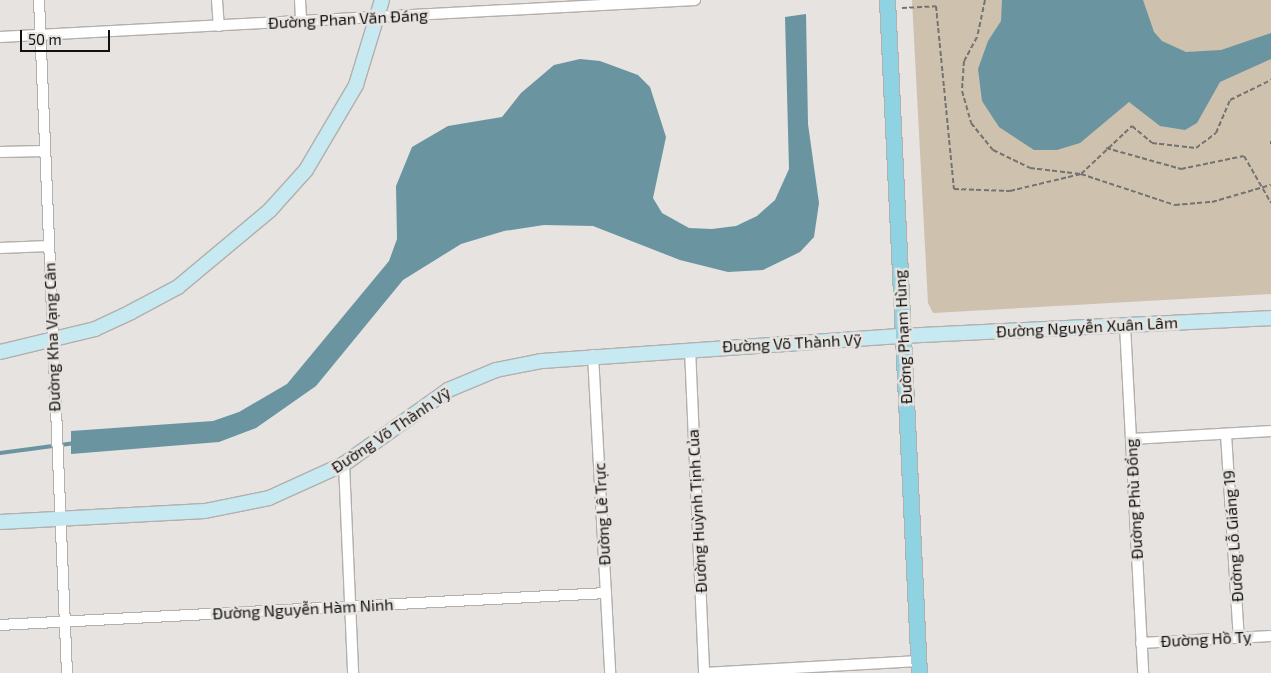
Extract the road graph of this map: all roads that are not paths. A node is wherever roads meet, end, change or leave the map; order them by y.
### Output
1 (39, 0) edge
2 (217, 0) edge
3 (300, 0) edge
4 (382, 0) edge
5 (695, 0) edge
6 (609, 2) edge
7 (887, 4) edge
8 (508, 5) edge
9 (378, 18) junction
10 (300, 22) junction
11 (219, 26) junction
12 (41, 35) junction
13 (0, 37) edge
14 (45, 151) junction
15 (0, 152) edge
16 (48, 246) junction
17 (0, 248) edge
18 (1271, 318) edge
19 (1125, 325) junction
20 (903, 336) junction
21 (52, 341) junction
22 (690, 349) junction
23 (0, 352) edge
24 (593, 355) junction
25 (1271, 431) edge
26 (1226, 434) junction
27 (1132, 439) junction
28 (344, 464) junction
29 (59, 519) junction
30 (0, 522) edge
31 (606, 593) junction
32 (350, 607) junction
33 (64, 622) junction
34 (0, 625) edge
35 (1271, 636) edge
36 (1239, 638) junction
37 (1141, 643) junction
38 (919, 667) edge
39 (67, 673) edge
40 (353, 673) edge
41 (610, 673) edge
42 (704, 673) edge
43 (1143, 673) edge

1 - 12 street, Đường Kha Vạng Cân
2 - 11 street
3 - 10 street
4 - 9 street
5 - 6 street, Đường Phan Văn Đáng
6 - 8 street, Đường Phan Văn Đáng
7 - 20 main road, Đường Phạm Hùng
8 - 9 street, Đường Phan Văn Đáng
9 - 10 street, Đường Phan Văn Đáng
9 - 21 street
10 - 11 street, Đường Phan Văn Đáng
11 - 12 street, Đường Phan Văn Đáng
12 - 13 street, Đường Phan Văn Đáng
12 - 14 street, Đường Kha Vạng Cân
14 - 15 street
14 - 16 street, Đường Kha Vạng Cân
16 - 17 street
16 - 21 street, Đường Kha Vạng Cân
18 - 19 street, Đường Nguyễn Xuân Lâm
19 - 20 street, Đường Nguyễn Xuân Lâm
19 - 27 street, Đường Phù Đổng
20 - 22 street, Đường Võ Thành Vỹ
20 - 38 main road, Đường Phạm Hùng
21 - 23 street
21 - 29 street, Đường Kha Vạng Cân
22 - 24 street, Đường Võ Thành Vỹ
22 - 42 street, Đường Huỳnh Tịnh Của
24 - 28 street, Đường Võ Thành Vỹ
24 - 31 street, Đường Lê Trực
25 - 26 street
26 - 27 street
26 - 36 street, Đường Lỗ Giáng 19
27 - 37 street, Đường Phù Đổng
28 - 29 street, Đường Võ Thành Vỹ
28 - 32 street
29 - 30 street, Đường Võ Thành Vỹ
29 - 33 street, Đường Kha Vạng Cân
31 - 32 street, Đường Nguyễn Hàm Ninh
31 - 41 street, Đường Lê Trực
32 - 33 street, Đường Nguyễn Hàm Ninh
32 - 40 street
33 - 34 street, Đường Nguyễn Hàm Ninh
33 - 39 street, Đường Kha Vạng Cân
35 - 36 street, Đường Hồ Tỵ
36 - 37 street, Đường Hồ Tỵ
37 - 43 street, Đường Phù Đổng
38 - 42 street

